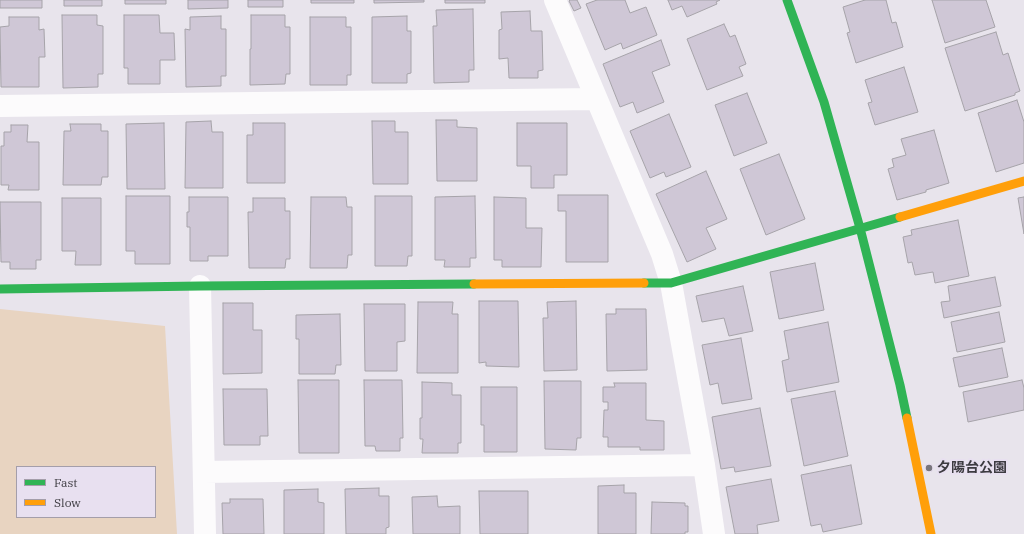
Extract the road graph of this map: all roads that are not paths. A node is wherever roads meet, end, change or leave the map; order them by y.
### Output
1 (555, 0) edge
2 (788, 0) edge
3 (596, 99) junction
4 (0, 106) edge
5 (1024, 181) edge
6 (860, 228) junction
7 (671, 283) junction
8 (200, 286) junction
9 (0, 289) edge
10 (704, 465) junction
11 (204, 472) junction
12 (205, 534) edge
13 (714, 534) edge
14 (931, 534) edge

1 - 3 street
2 - 6 street
3 - 4 street
3 - 7 street
5 - 6 street
6 - 7 street
6 - 14 street
7 - 8 street
7 - 10 street
8 - 9 street
8 - 11 street
10 - 11 street
10 - 13 street
11 - 12 street

